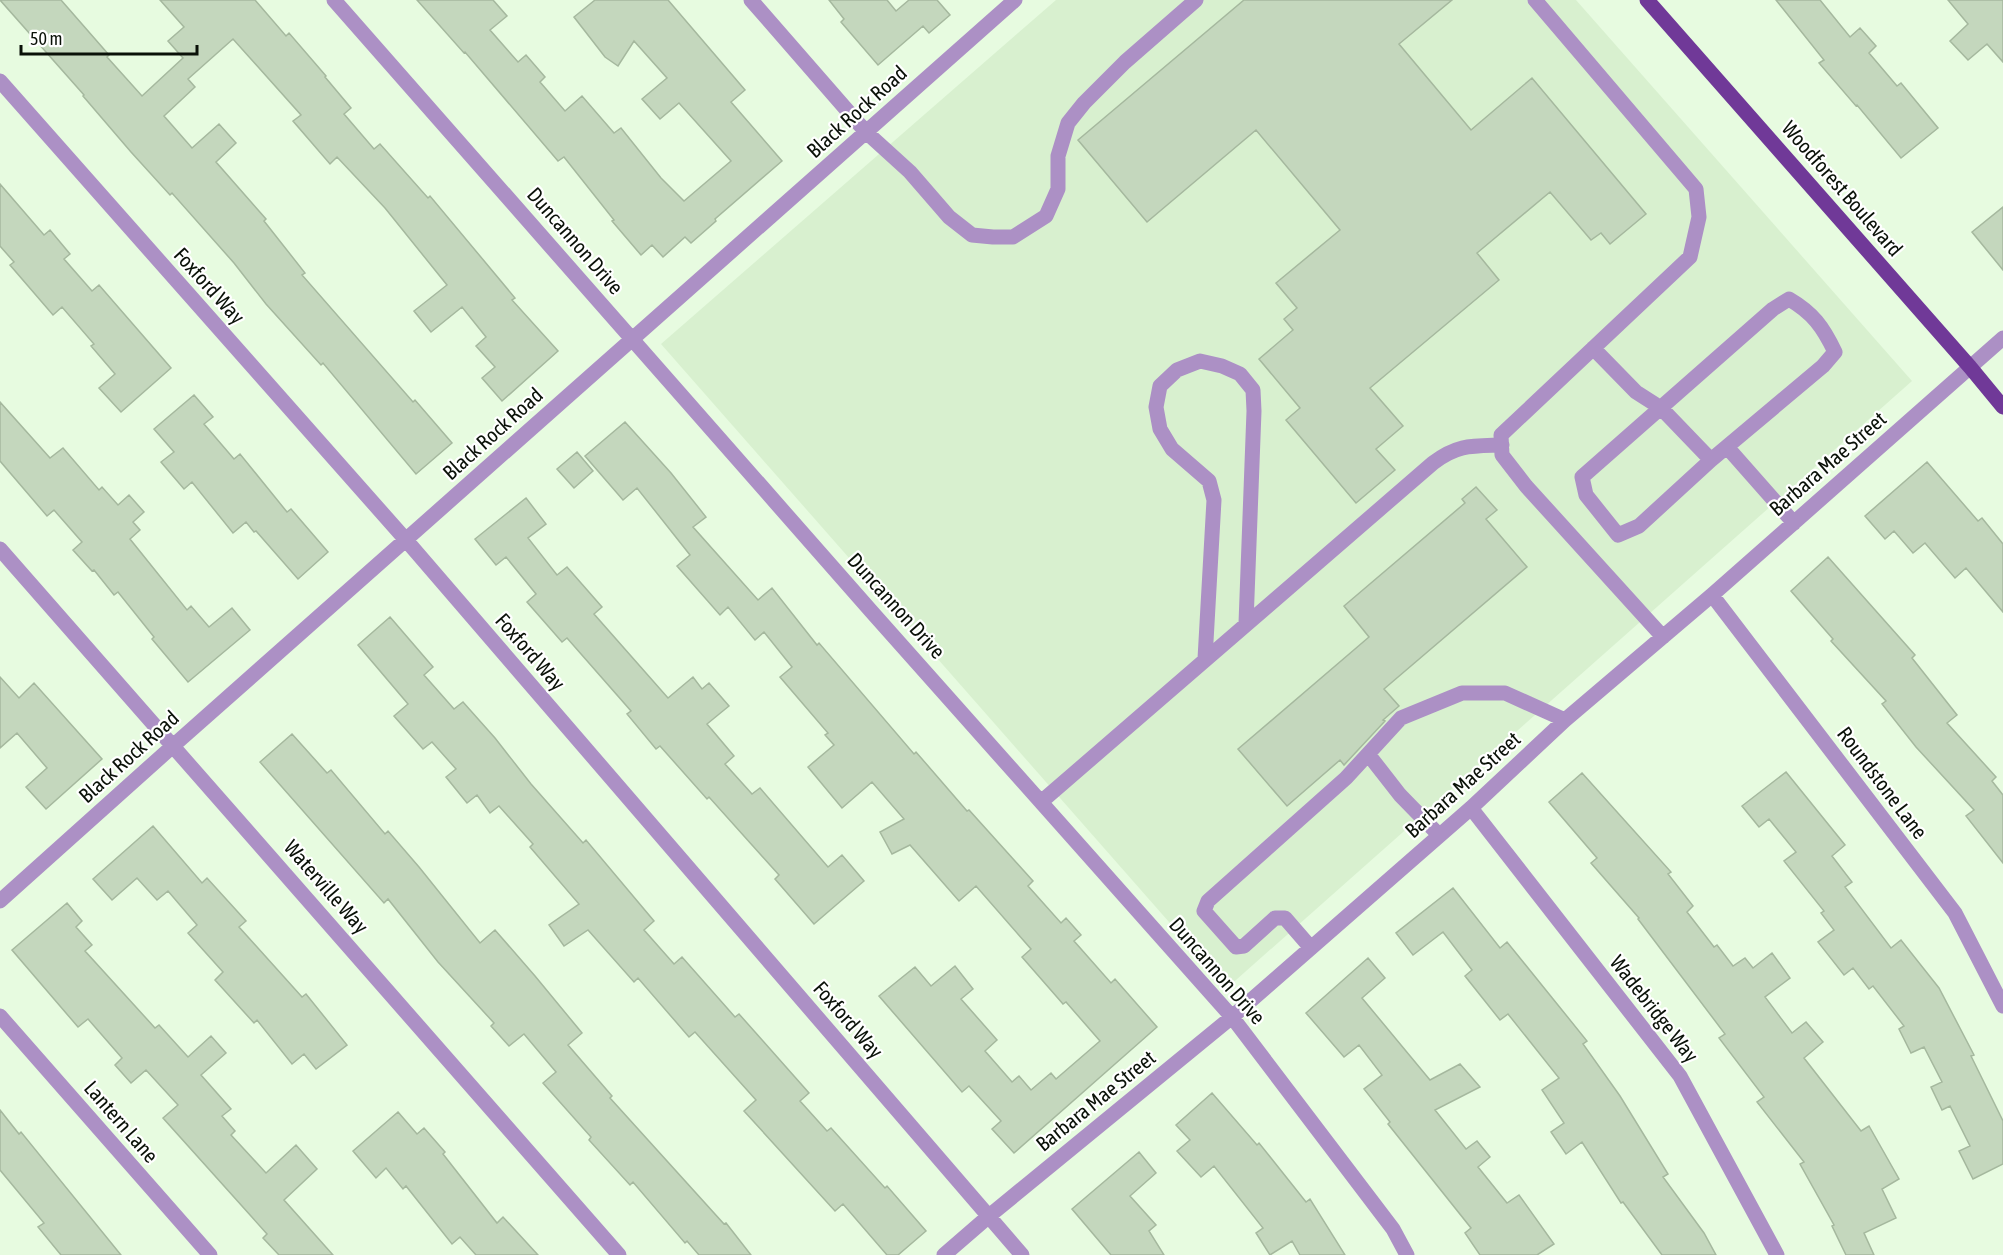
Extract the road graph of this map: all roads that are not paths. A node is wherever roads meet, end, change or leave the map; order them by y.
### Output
1 (334, 0) edge
2 (751, 0) edge
3 (1015, 0) edge
4 (1196, 0) edge
5 (1535, 0) edge
6 (1647, 0) edge
7 (0, 81) edge
8 (866, 132) junction
9 (632, 338) junction
10 (2003, 338) edge
11 (1593, 348) junction
12 (1970, 367) junction
13 (2003, 407) edge
14 (1661, 408) junction
15 (1502, 446) junction
16 (1727, 447) junction
17 (1711, 460) junction
18 (1794, 522) junction
19 (406, 540) junction
20 (0, 549) edge
21 (1712, 595) junction
22 (1246, 623) junction
23 (1663, 637) junction
24 (1205, 658) junction
25 (1565, 720) junction
26 (174, 745) junction
27 (1368, 754) junction
28 (1041, 802) junction
29 (1471, 808) junction
30 (1439, 835) junction
31 (0, 902) edge
32 (1311, 948) junction
33 (2003, 1005) edge
34 (0, 1016) edge
35 (1232, 1017) junction
36 (989, 1216) junction
37 (210, 1255) edge
38 (619, 1255) edge
39 (944, 1255) edge
40 (1022, 1255) edge
41 (1407, 1255) edge
42 (1777, 1255) edge

1 - 9 street, Duncannon Drive
2 - 8 street
3 - 8 street, Black Rock Road
4 - 8 street
5 - 11 street
6 - 12 main road, Woodforest Boulevard
7 - 19 street, Foxford Way
8 - 9 street, Black Rock Road
9 - 19 street, Black Rock Road
9 - 28 street, Duncannon Drive
10 - 12 street, Barbara Mae Street
11 - 14 street
11 - 15 street
12 - 13 main road, Woodforest Boulevard
12 - 18 street, Barbara Mae Street
14 - 16 street
14 - 17 street
14 - 17 street
15 - 22 street
15 - 23 street
16 - 17 street
16 - 18 street
18 - 21 street, Barbara Mae Street
19 - 26 street, Black Rock Road
19 - 36 street, Foxford Way
20 - 26 street, Waterville Way
21 - 23 street, Barbara Mae Street
21 - 33 street, Roundstone Lane
22 - 24 street
22 - 24 street
23 - 25 street, Barbara Mae Street
24 - 28 street
25 - 27 street
25 - 29 street, Barbara Mae Street
26 - 31 street, Black Rock Road
26 - 38 street, Waterville Way
27 - 30 street
27 - 32 street
28 - 35 street, Duncannon Drive
29 - 30 street, Barbara Mae Street
29 - 42 street, Wadebridge Way
30 - 32 street, Barbara Mae Street
32 - 35 street, Barbara Mae Street
34 - 37 street, Lantern Lane
35 - 36 street, Barbara Mae Street
35 - 41 street, Duncannon Drive
36 - 39 street, Barbara Mae Street
36 - 40 street, Foxford Way

